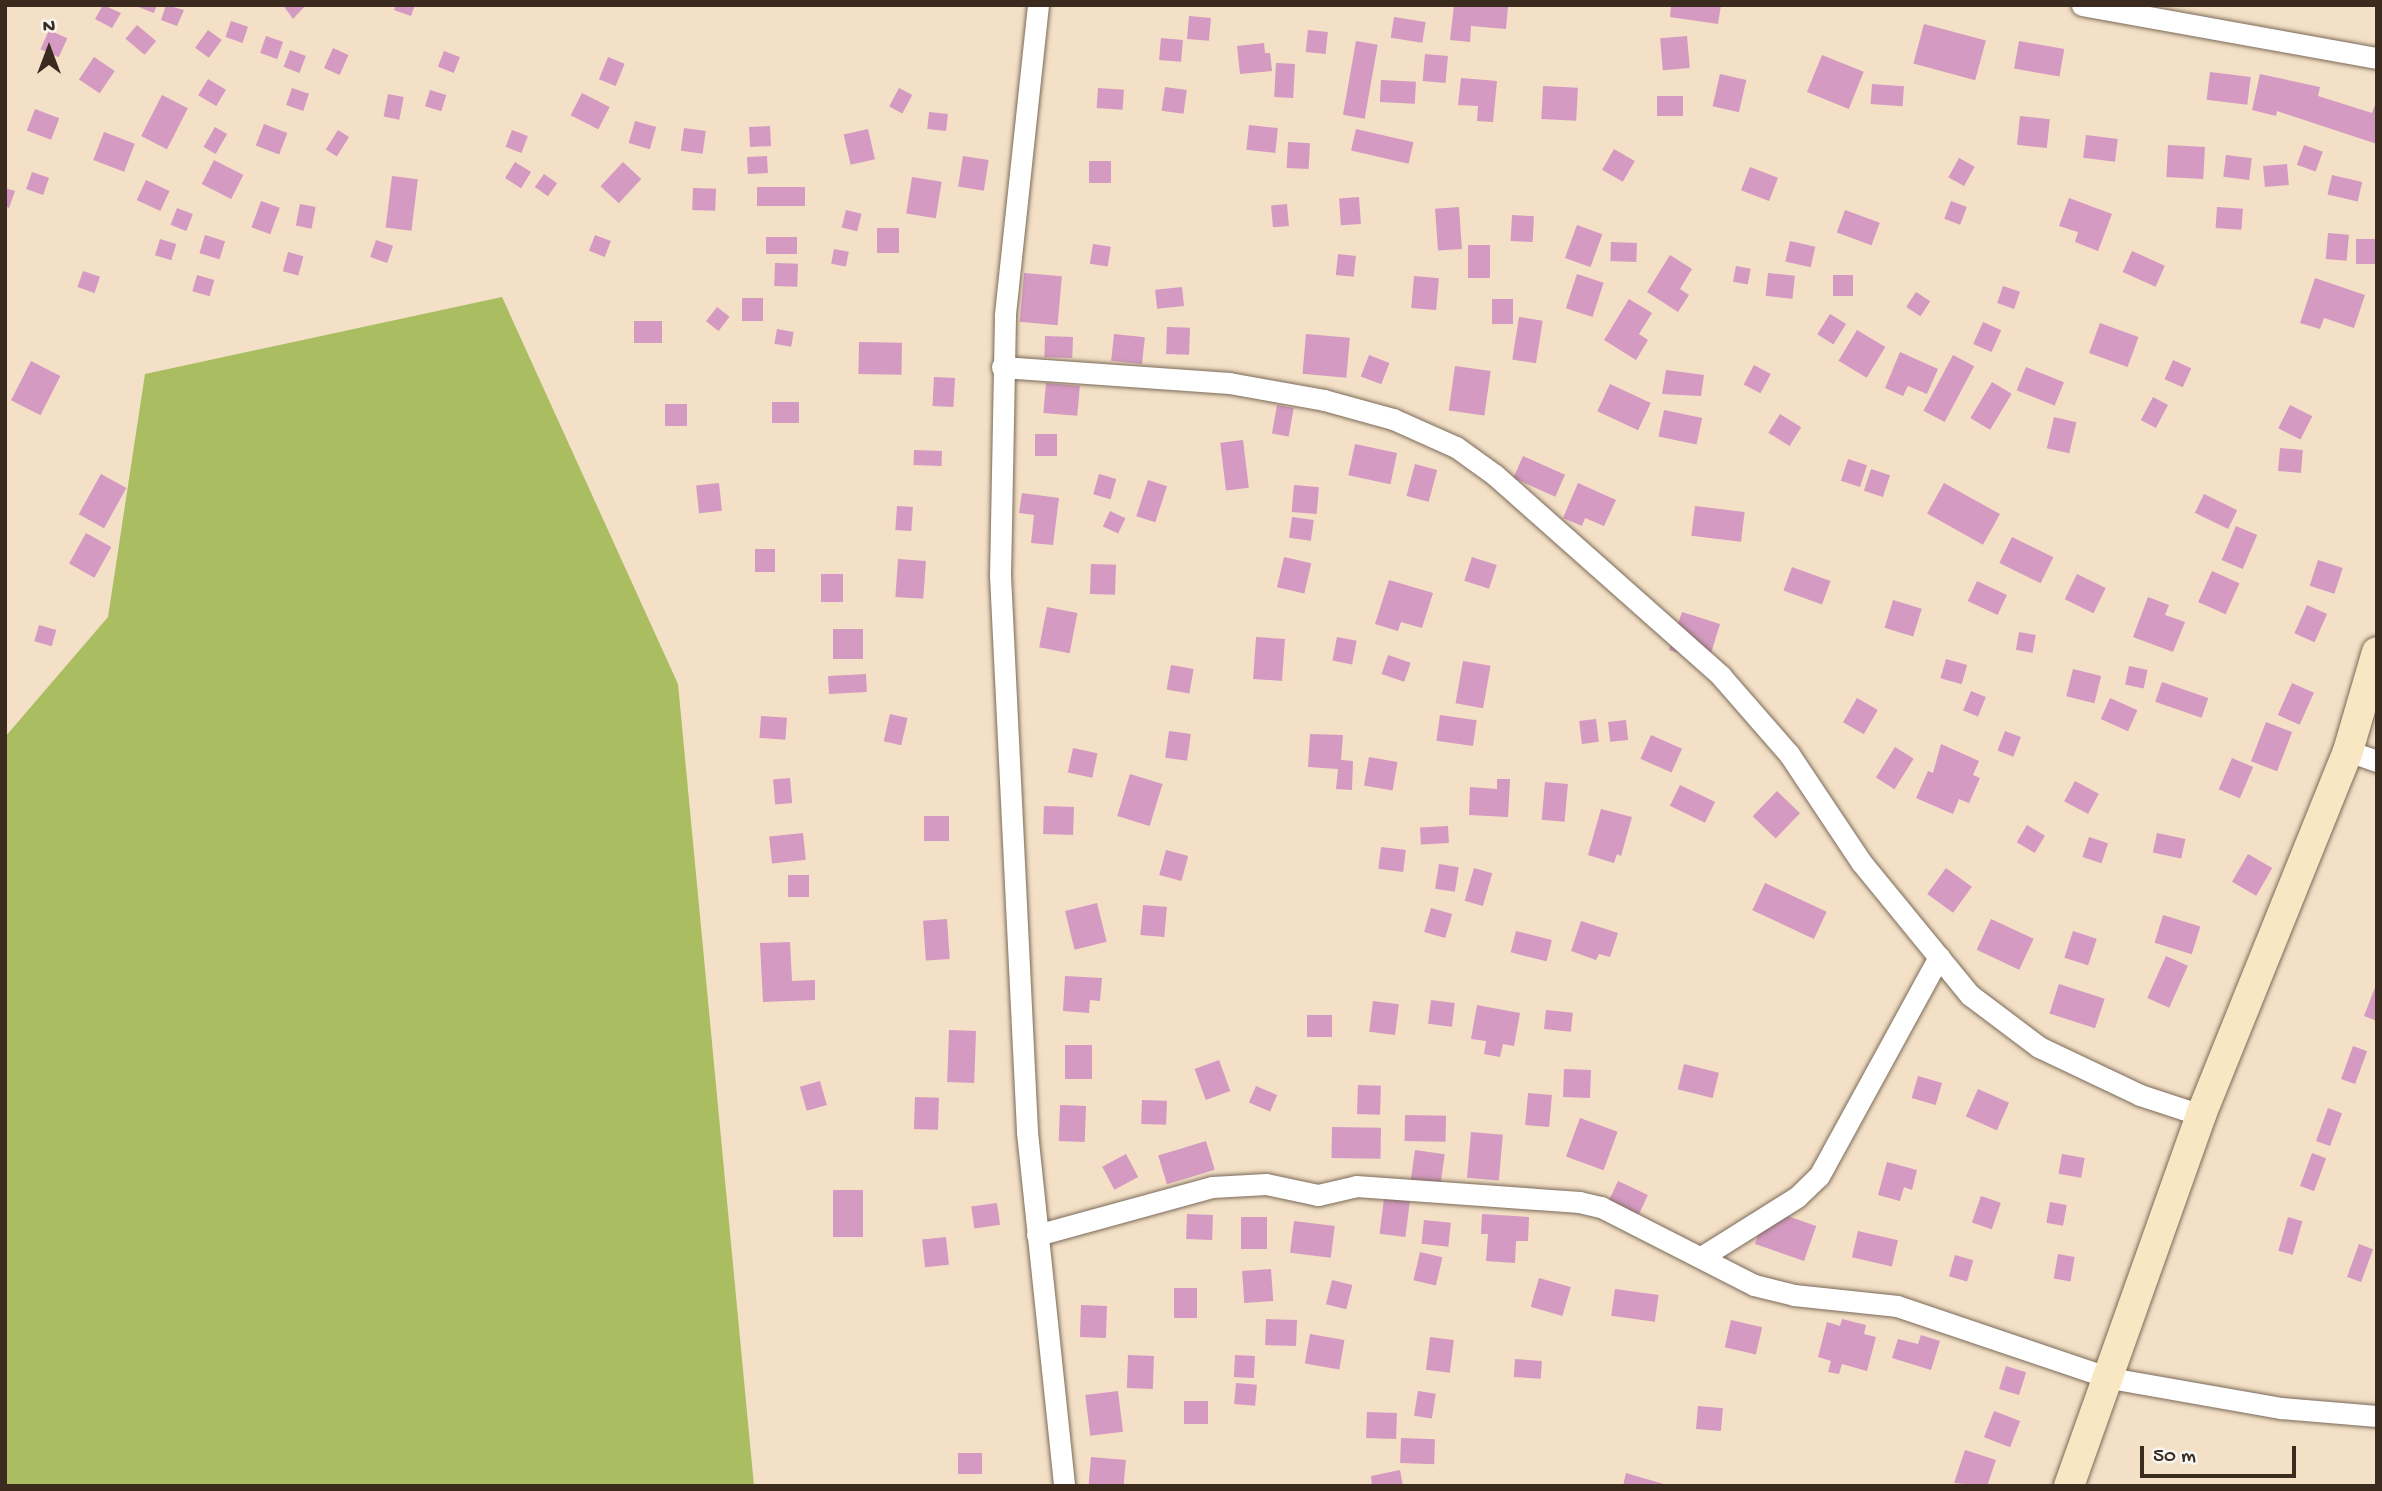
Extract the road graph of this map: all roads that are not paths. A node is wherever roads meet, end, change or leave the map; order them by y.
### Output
1 (1038, 5) edge
2 (2082, 5) edge
3 (2377, 58) edge
4 (1002, 367) junction
5 (2377, 652) edge
6 (2348, 751) junction
7 (2377, 761) edge
8 (1939, 957) junction
9 (2201, 1115) junction
10 (1037, 1235) junction
11 (1703, 1256) junction
12 (2110, 1378) junction
13 (2377, 1416) edge
14 (1064, 1486) edge
15 (2069, 1486) edge

1 - 4 street
2 - 3 street
4 - 8 street
4 - 10 street
5 - 6 main road
6 - 7 street
6 - 9 main road
8 - 9 street
8 - 11 street
9 - 12 main road
10 - 11 street
10 - 14 street
11 - 12 street
12 - 13 street
12 - 15 main road

